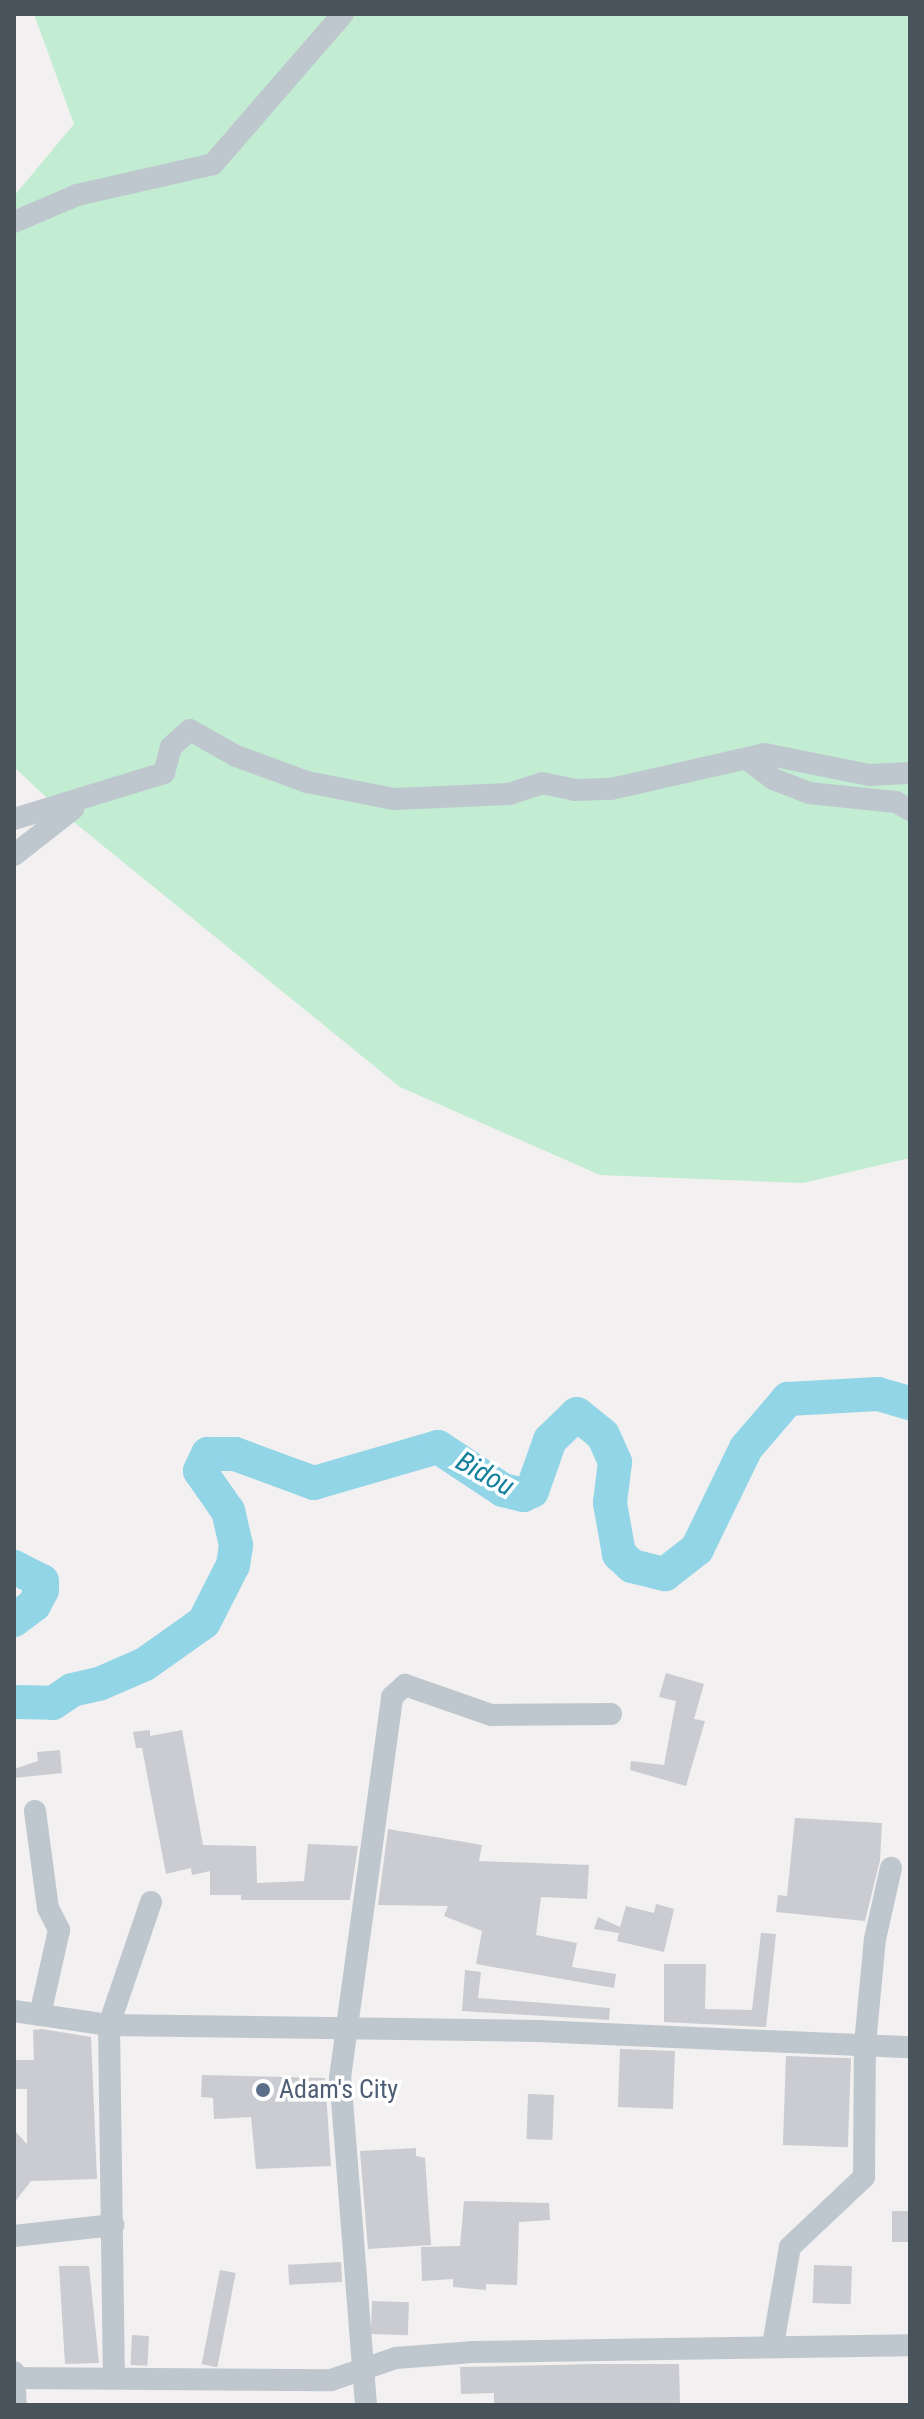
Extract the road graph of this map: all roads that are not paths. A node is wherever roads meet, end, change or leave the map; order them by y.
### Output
1 (343, 14) edge
2 (18, 218) edge
3 (748, 760) junction
4 (910, 773) edge
5 (87, 800) junction
6 (910, 810) edge
7 (14, 819) edge
8 (14, 855) edge
9 (611, 1714) dead end
10 (35, 1811) dead end
11 (891, 1868) dead end
12 (151, 1902) dead end
13 (14, 2011) edge
14 (40, 2015) junction
15 (109, 2025) junction
16 (345, 2031) junction
17 (865, 2044) junction
18 (910, 2047) edge
19 (113, 2225) junction
20 (14, 2236) edge
21 (773, 2345) junction
22 (910, 2345) edge
23 (362, 2373) junction
24 (14, 2376) edge
25 (114, 2377) junction
26 (16, 2405) edge
27 (366, 2405) edge

1 - 2 street
3 - 4 street
3 - 5 street
3 - 6 street
5 - 7 street
5 - 8 street
9 - 16 street
10 - 14 street
11 - 17 street
12 - 15 street
13 - 14 street
14 - 15 street
15 - 16 street
15 - 19 street
16 - 17 street
16 - 23 street
17 - 18 street
17 - 21 street
19 - 20 street
19 - 25 street
21 - 22 street
21 - 23 street
23 - 25 street
23 - 27 street
24 - 25 street
24 - 26 street

